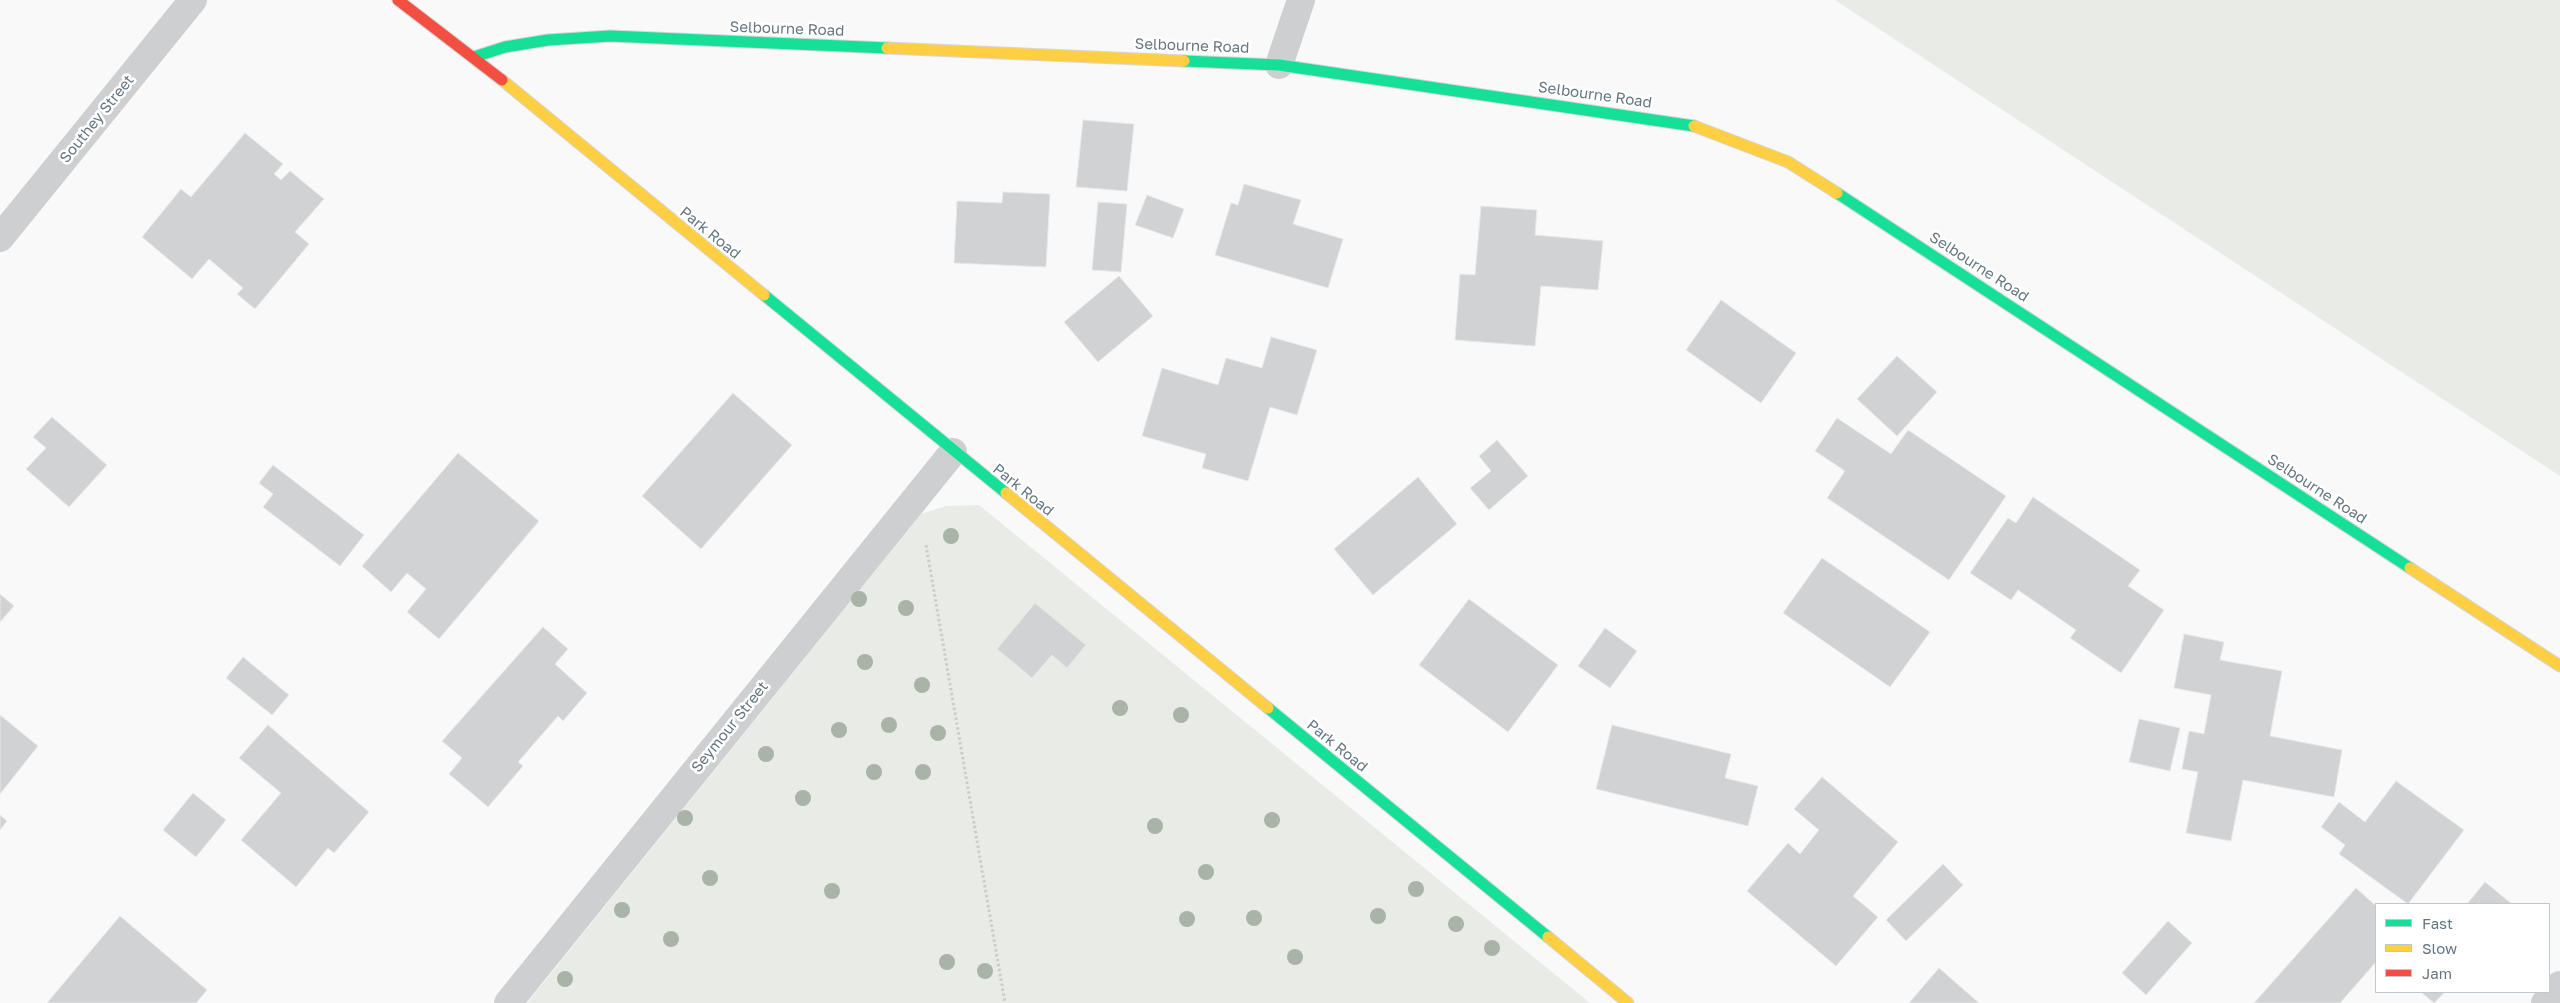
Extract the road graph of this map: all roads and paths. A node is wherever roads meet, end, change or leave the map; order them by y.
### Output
1 (193, 0) edge
2 (398, 0) edge
3 (1301, 0) edge
4 (474, 58) junction
5 (1279, 65) junction
6 (0, 238) edge
7 (953, 452) junction
8 (918, 495) junction
9 (2560, 666) edge
10 (2560, 985) edge
11 (508, 1003) edge
12 (1005, 1003) edge
13 (1628, 1003) edge
14 (2545, 1003) edge

1 - 6 street, Southey Street
2 - 4 street, Park Road
3 - 5 street
4 - 5 street, Selbourne Road
4 - 7 street, Park Road
5 - 9 street, Selbourne Road
7 - 8 street, Seymour Street
7 - 13 street, Park Road
8 - 11 street, Seymour Street
8 - 12 path
10 - 14 street

